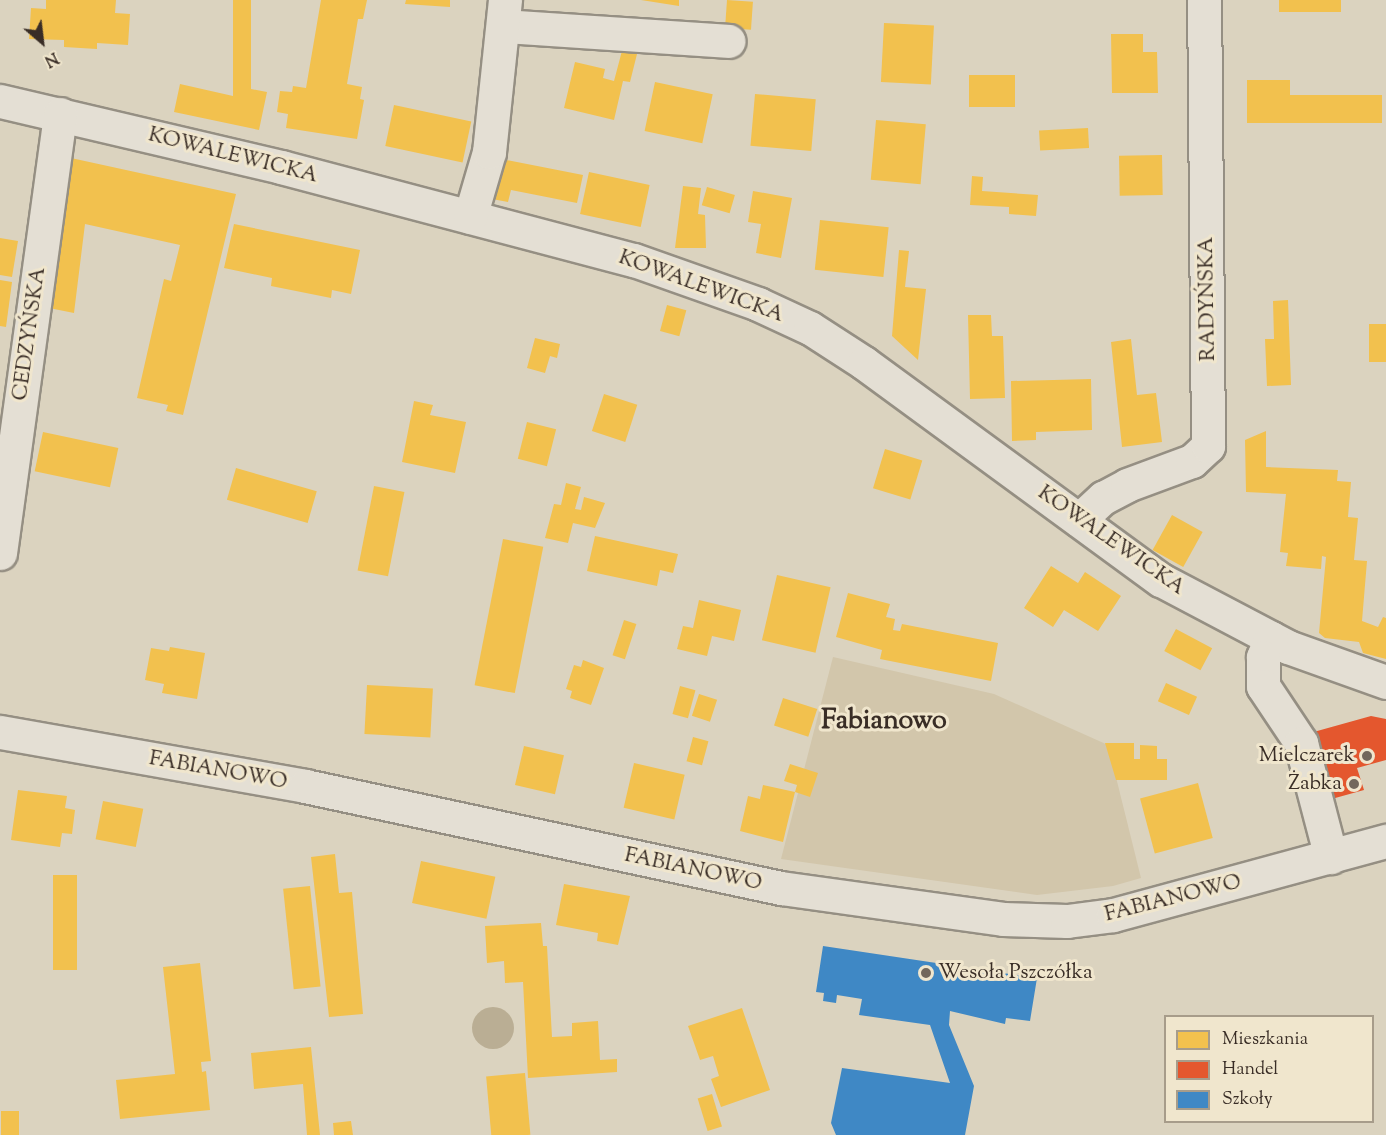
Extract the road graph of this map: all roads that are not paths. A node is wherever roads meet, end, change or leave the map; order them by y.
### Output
1 (1204, 0) edge
2 (504, 13) edge
3 (729, 41) dead end
4 (0, 101) edge
5 (60, 114) junction
6 (470, 217) junction
7 (1079, 520) junction
8 (0, 553) edge
9 (1271, 638) junction
10 (1386, 682) edge
11 (0, 732) edge
12 (1386, 841) edge
13 (1330, 857) junction

1 - 7 street, RADYŃSKA
2 - 3 street
2 - 6 street
4 - 5 street, KOWALEWICKA
5 - 6 street, KOWALEWICKA
5 - 8 street, CEDZYŃSKA
6 - 7 street, KOWALEWICKA
7 - 9 street, KOWALEWICKA
9 - 10 street, KOWALEWICKA
9 - 13 street
11 - 13 street, FABIANOWO
12 - 13 street, FABIANOWO

